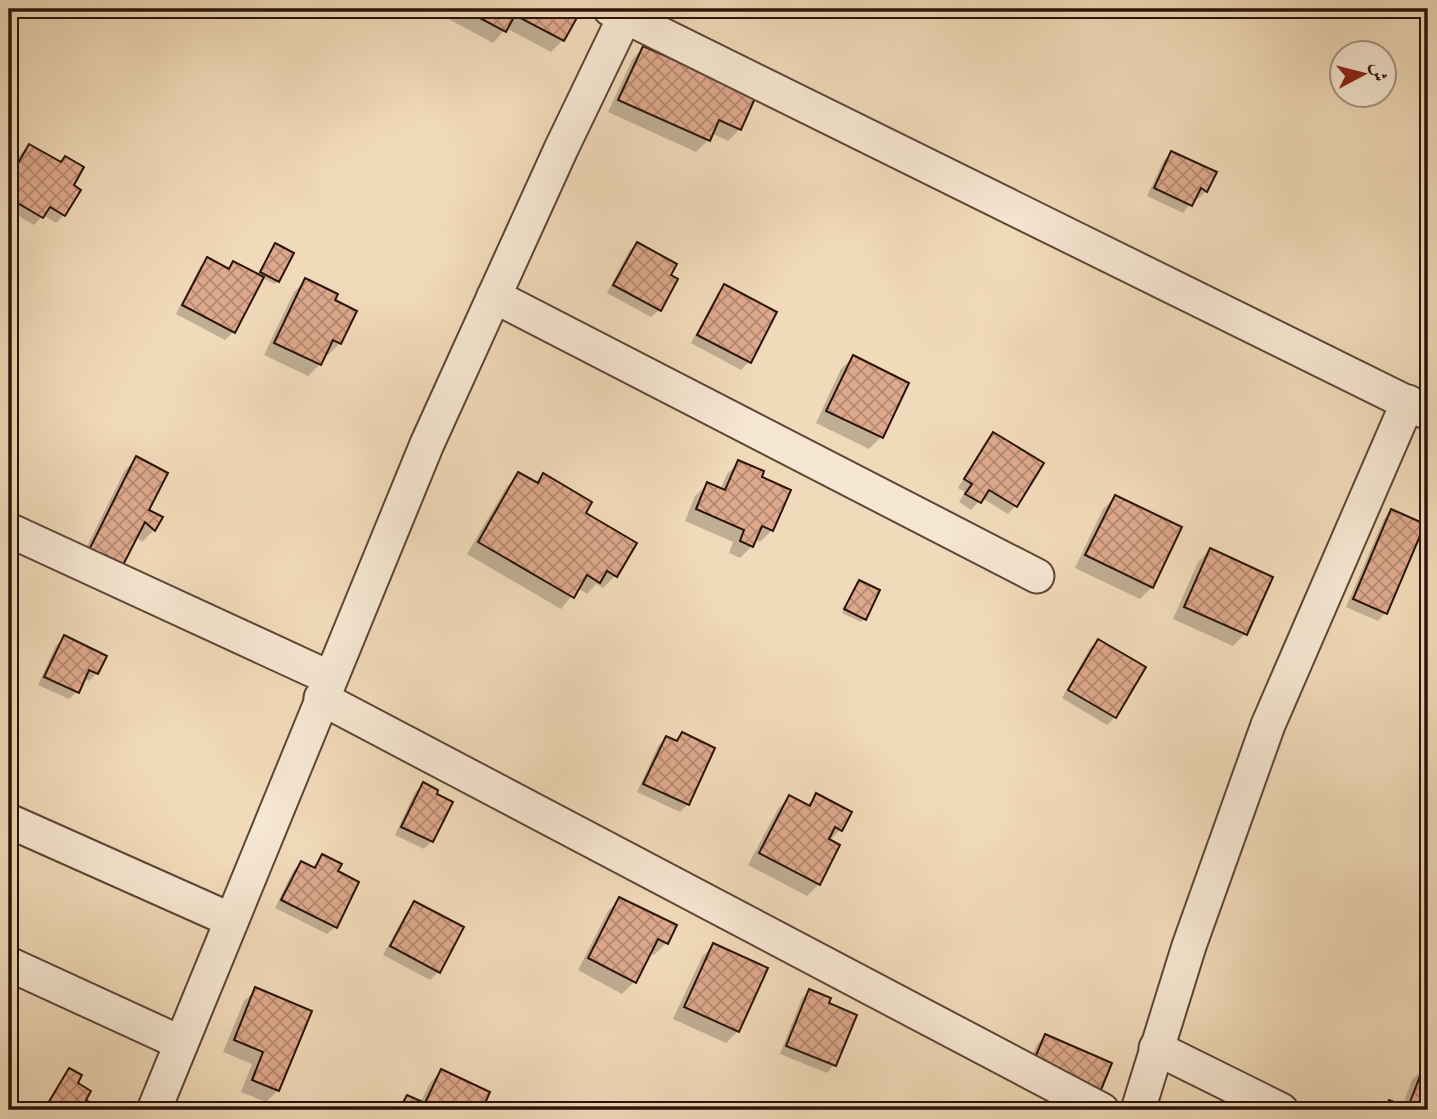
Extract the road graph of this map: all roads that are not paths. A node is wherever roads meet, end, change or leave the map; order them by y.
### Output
1 (618, 12) edge
2 (494, 296) junction
3 (1418, 408) edge
4 (9, 530) edge
5 (1037, 576) dead end
6 (326, 688) junction
7 (9, 821) edge
8 (231, 920) junction
9 (9, 964) edge
10 (181, 1043) junction
11 (1156, 1048) junction
12 (154, 1110) edge
13 (1102, 1110) edge
14 (1138, 1110) edge
15 (1281, 1110) edge

1 - 2 street
1 - 3 street
2 - 5 street
2 - 6 street
3 - 11 street
4 - 6 street
6 - 8 street
6 - 13 street
7 - 8 street
8 - 10 street
9 - 10 street
10 - 12 street
11 - 14 street
11 - 15 street

